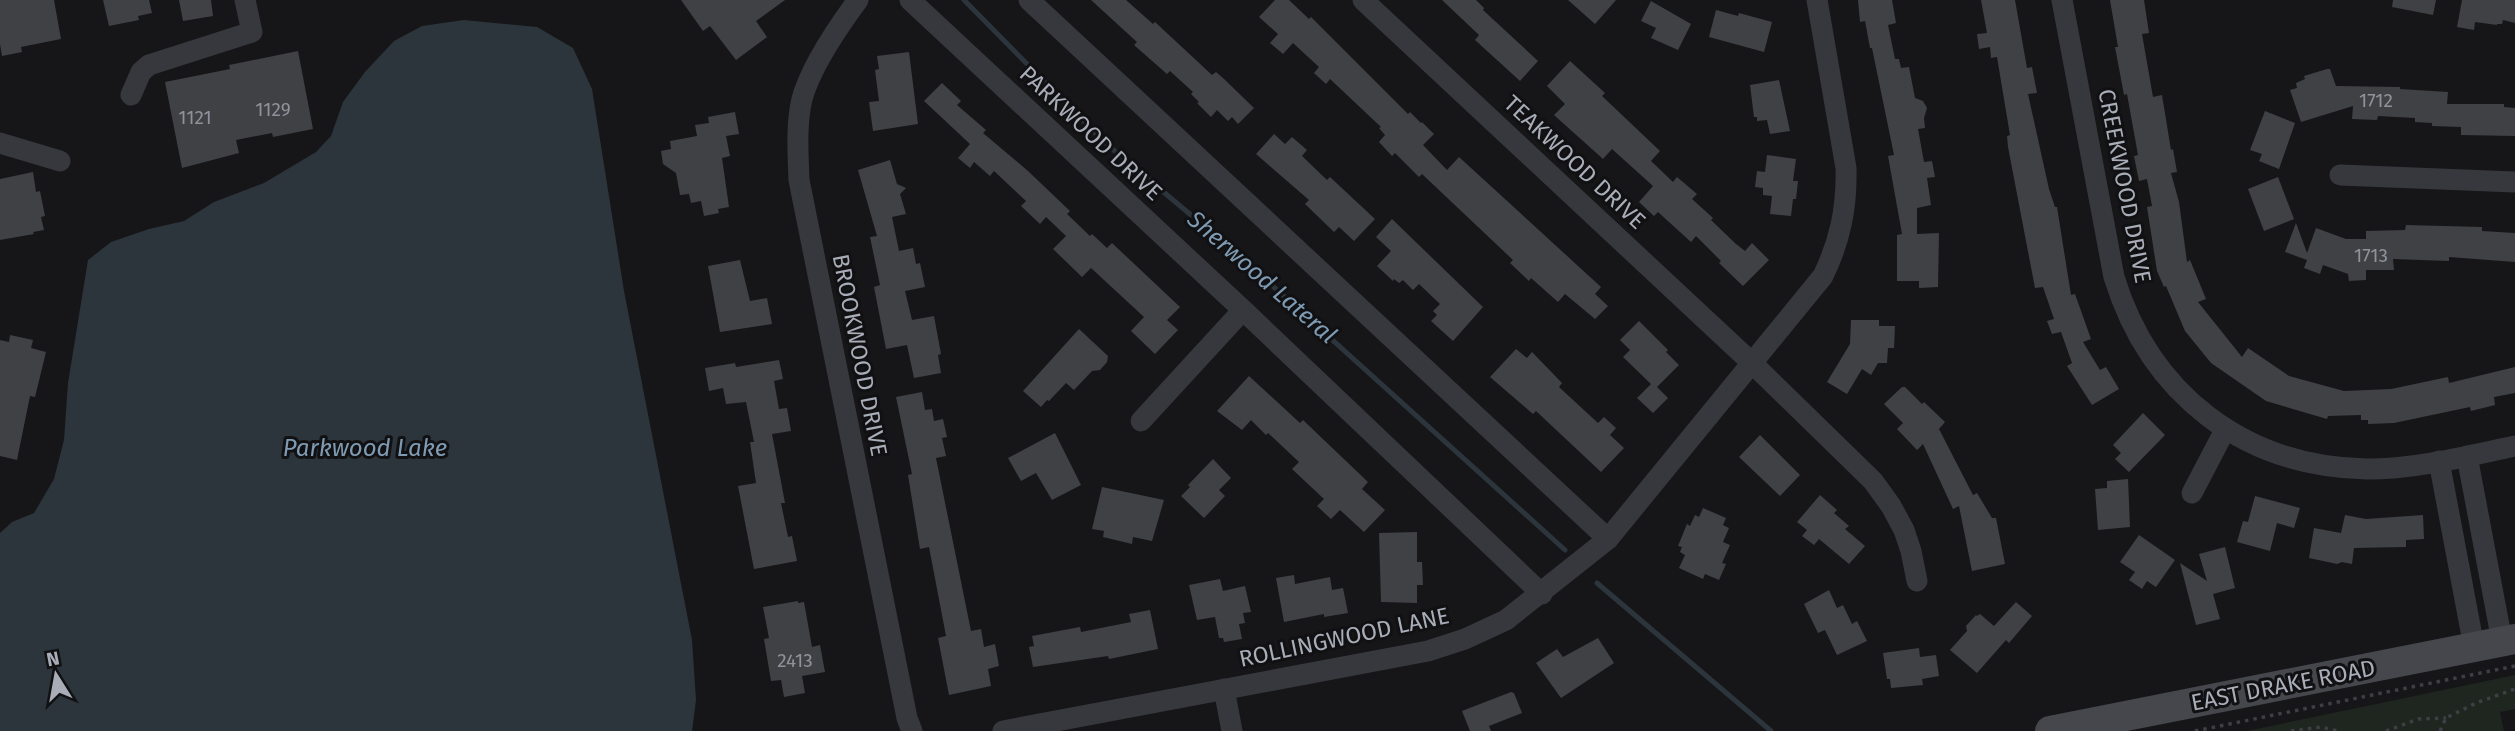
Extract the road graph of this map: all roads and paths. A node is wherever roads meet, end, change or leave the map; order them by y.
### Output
1 (245, 0) edge
2 (858, 0) edge
3 (910, 0) edge
4 (1029, 0) edge
5 (1363, 0) edge
6 (1817, 0) edge
7 (2062, 0) edge
8 (131, 95) dead end
9 (0, 143) edge
10 (60, 161) dead end
11 (2340, 175) dead end
12 (2515, 182) edge
13 (1243, 310) junction
14 (1752, 363) junction
15 (1141, 421) dead end
16 (2225, 430) junction
17 (2515, 446) edge
18 (2467, 456) junction
19 (2439, 461) junction
20 (2192, 493) dead end
21 (1608, 539) junction
22 (1917, 581) dead end
23 (1542, 594) junction
24 (2501, 648) edge
25 (2515, 688) edge
26 (1224, 689) junction
27 (2446, 718) junction
28 (912, 731) edge
29 (1003, 731) edge
30 (1232, 731) edge
31 (2050, 731) edge
32 (2195, 731) edge
33 (2291, 731) edge
34 (2338, 731) edge
35 (2386, 731) edge
36 (2440, 731) edge

1 - 8 street
2 - 28 street, BROOKWOOD DRIVE
3 - 13 street, PARKWOOD DRIVE
4 - 21 street
5 - 14 street, TEAKWOOD DRIVE
6 - 14 street, ROLLINGWOOD LANE
7 - 16 street, CREEKWOOD DRIVE
9 - 10 street
11 - 12 street
13 - 15 street
13 - 23 street, PARKWOOD DRIVE
14 - 21 street, ROLLINGWOOD LANE
14 - 22 street, TEAKWOOD DRIVE
16 - 19 street, CREEKWOOD DRIVE
16 - 20 street
17 - 18 street, CREEKWOOD DRIVE
18 - 19 street, CREEKWOOD DRIVE
18 - 24 street
19 - 24 street
21 - 23 street, ROLLINGWOOD LANE
23 - 26 street, ROLLINGWOOD LANE
24 - 31 main road, EAST DRAKE ROAD
24 - 32 path
25 - 27 path
26 - 29 street, ROLLINGWOOD LANE
26 - 30 street
27 - 35 path
27 - 36 path
33 - 34 path

